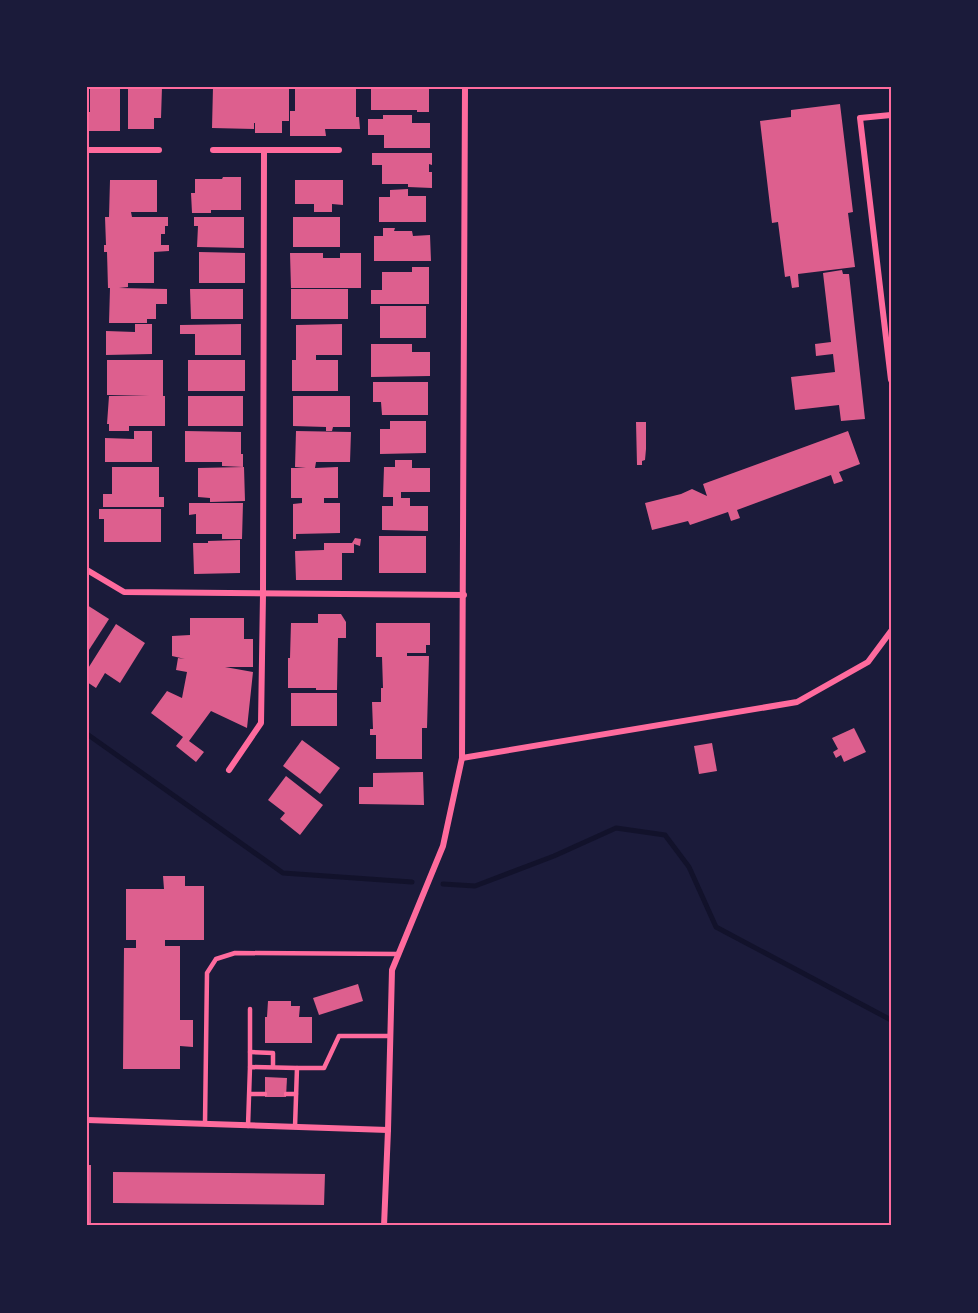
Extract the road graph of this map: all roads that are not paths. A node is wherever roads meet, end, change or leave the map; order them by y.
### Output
1 (465, 87) edge
2 (891, 115) edge
3 (87, 150) edge
4 (159, 150) dead end
5 (213, 150) dead end
6 (264, 150) junction
7 (339, 150) dead end
8 (891, 375) edge
9 (891, 380) edge
10 (87, 570) edge
11 (263, 594) junction
12 (464, 595) junction
13 (891, 631) edge
14 (462, 758) junction
15 (229, 770) dead end
16 (398, 954) junction
17 (250, 1009) dead end
18 (390, 1036) junction
19 (250, 1052) junction
20 (273, 1067) junction
21 (250, 1068) junction
22 (297, 1068) junction
23 (250, 1094) junction
24 (265, 1094) dead end
25 (286, 1094) dead end
26 (296, 1094) junction
27 (87, 1120) edge
28 (205, 1124) junction
29 (249, 1126) junction
30 (295, 1127) junction
31 (388, 1130) junction
32 (384, 1226) edge

1 - 12 street
2 - 8 street
3 - 4 street
5 - 6 street
6 - 7 street
6 - 11 street
8 - 9 street
10 - 11 street
11 - 12 street
11 - 15 street
12 - 14 street
13 - 14 street
14 - 16 street
16 - 18 street
16 - 28 lane
17 - 19 lane
18 - 22 lane
18 - 31 street
19 - 20 lane
19 - 21 lane
20 - 21 lane
20 - 22 lane
21 - 23 lane
22 - 26 lane
23 - 24 lane
23 - 29 lane
25 - 26 lane
26 - 30 lane
27 - 28 street
28 - 29 street
29 - 30 street
30 - 31 street
31 - 32 street

